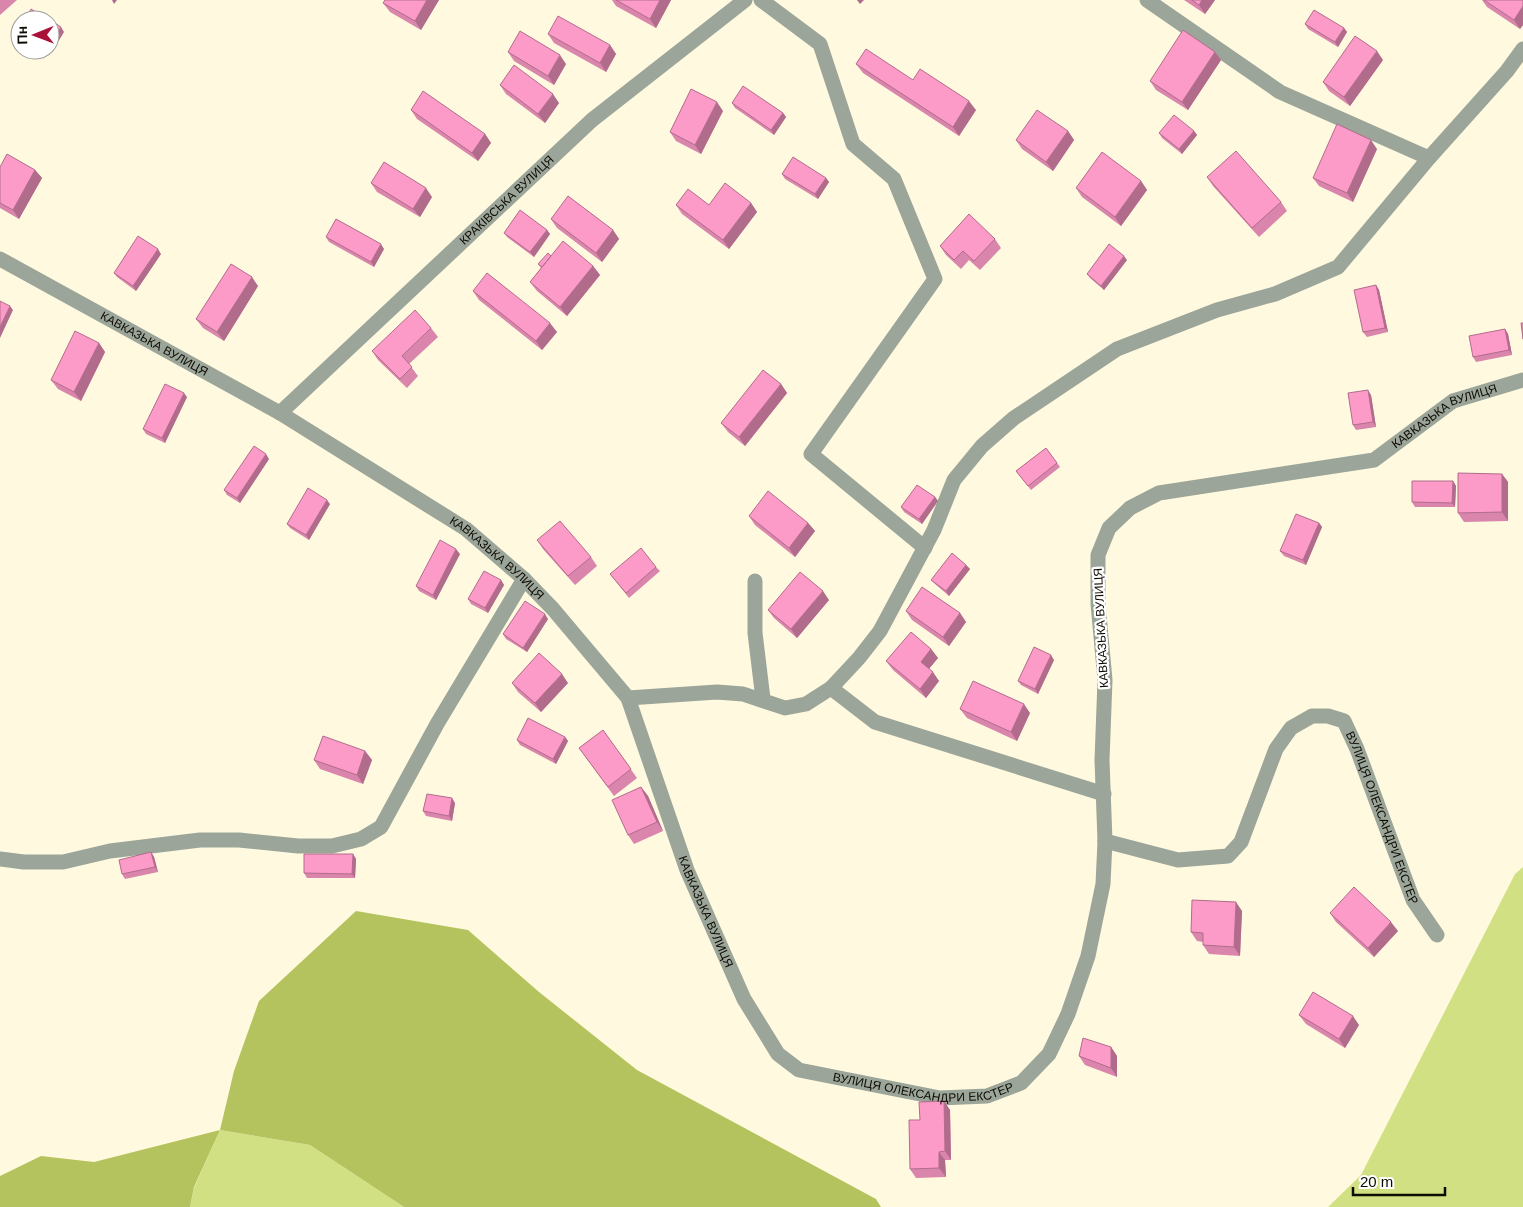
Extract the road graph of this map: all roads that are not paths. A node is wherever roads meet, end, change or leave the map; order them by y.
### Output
1 (745, 0) edge
2 (761, 0) edge
3 (1147, 0) edge
4 (1523, 49) edge
5 (1429, 158) junction
6 (0, 260) edge
7 (1523, 380) edge
8 (280, 413) junction
9 (925, 548) junction
10 (524, 579) junction
11 (754, 580) dead end
12 (831, 688) junction
13 (628, 698) junction
14 (763, 699) junction
15 (1104, 794) junction
16 (1105, 841) junction
17 (0, 859) edge
18 (1437, 936) dead end
19 (778, 1054) joint

1 - 8 street, КРАКІВСЬКА ВУЛИЦЯ
2 - 9 street
3 - 5 street
4 - 5 street
5 - 9 street
6 - 8 street, КАВКАЗЬКА ВУЛИЦЯ
7 - 15 street, КАВКАЗЬКА ВУЛИЦЯ
8 - 10 street, КАВКАЗЬКА ВУЛИЦЯ
9 - 12 street
10 - 13 street, КАВКАЗЬКА ВУЛИЦЯ
10 - 17 street
11 - 14 street
12 - 14 street
12 - 15 street
13 - 14 street
13 - 19 street, КАВКАЗЬКА ВУЛИЦЯ
15 - 16 street, ВУЛИЦЯ ОЛЕКСАНДРИ ЕКСТЕР
16 - 18 street, ВУЛИЦЯ ОЛЕКСАНДРИ ЕКСТЕР
16 - 19 street, ВУЛИЦЯ ОЛЕКСАНДРИ ЕКСТЕР

